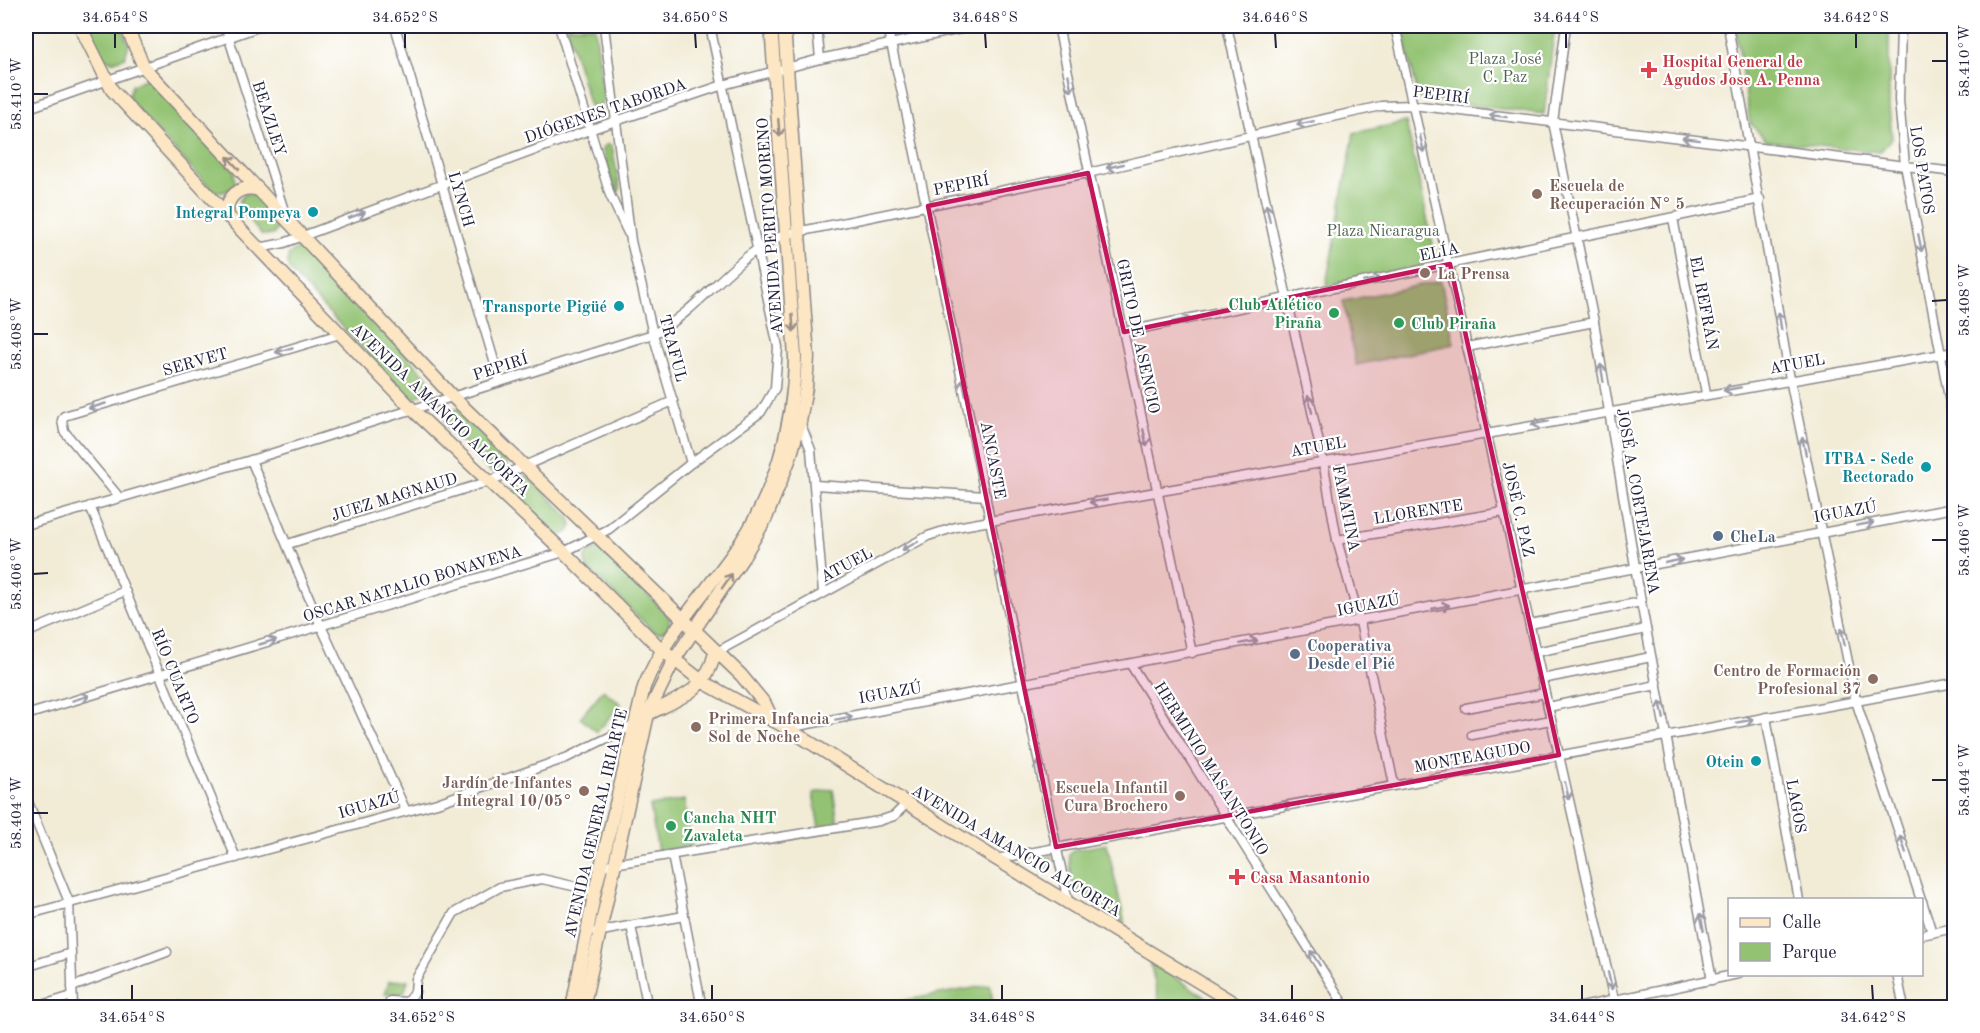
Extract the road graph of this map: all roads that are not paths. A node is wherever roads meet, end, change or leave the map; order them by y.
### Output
1 (80, 26) edge
2 (126, 26) edge
3 (225, 26) edge
4 (261, 26) edge
5 (395, 26) edge
6 (560, 26) edge
7 (604, 26) edge
8 (711, 26) edge
9 (771, 26) edge
10 (784, 26) edge
11 (817, 26) edge
12 (887, 26) edge
13 (975, 26) edge
14 (1058, 26) edge
15 (1227, 26) edge
16 (1395, 26) edge
17 (1566, 26) edge
18 (1728, 26) edge
19 (1901, 26) edge
20 (229, 38) junction
21 (891, 44) junction
22 (820, 59) junction
23 (144, 67) junction
24 (787, 67) junction
25 (774, 70) junction
26 (106, 81) junction
27 (723, 85) junction
28 (1413, 105) junction
29 (26, 109) edge
30 (616, 121) junction
31 (1553, 122) junction
32 (592, 129) junction
33 (1251, 134) junction
34 (1750, 146) junction
35 (1905, 165) junction
36 (1954, 172) edge
37 (1088, 173) junction
38 (442, 184) junction
39 (259, 190) junction
40 (1760, 199) junction
41 (928, 206) junction
42 (228, 217) junction
43 (1673, 218) junction
44 (287, 220) junction
45 (793, 233) junction
46 (302, 236) junction
47 (1576, 238) junction
48 (631, 241) junction
49 (254, 244) junction
50 (758, 250) junction
51 (1450, 264) junction
52 (1286, 298) junction
53 (1594, 322) junction
54 (1124, 332) junction
55 (340, 334) junction
56 (653, 334) junction
57 (1467, 347) junction
58 (1954, 352) edge
59 (1941, 354) junction
60 (1790, 379) junction
61 (500, 381) junction
62 (1706, 393) junction
63 (453, 397) junction
64 (673, 401) junction
65 (413, 410) junction
66 (1608, 411) junction
67 (794, 423) junction
68 (1954, 424) edge
69 (1487, 432) junction
70 (251, 460) junction
71 (1323, 461) junction
72 (691, 463) junction
73 (527, 466) junction
74 (490, 482) junction
75 (815, 485) junction
76 (1156, 490) junction
77 (986, 496) junction
78 (119, 497) junction
79 (90, 506) junction
80 (1954, 508) edge
81 (1504, 512) junction
82 (990, 521) junction
83 (26, 525) edge
84 (1822, 532) junction
85 (597, 537) junction
86 (1337, 540) junction
87 (288, 544) junction
88 (564, 552) junction
89 (1636, 569) junction
90 (125, 591) junction
91 (1523, 591) junction
92 (824, 593) junction
93 (1641, 602) junction
94 (683, 619) junction
95 (1360, 622) junction
96 (1530, 624) junction
97 (321, 626) junction
98 (693, 628) junction
99 (1646, 629) junction
100 (26, 633) edge
101 (662, 650) junction
102 (1536, 652) junction
103 (715, 653) junction
104 (1192, 653) junction
105 (1651, 657) junction
106 (674, 660) junction
107 (1131, 665) junction
108 (159, 674) junction
109 (1542, 680) junction
110 (703, 682) junction
111 (1954, 683) edge
112 (1021, 685) junction
113 (1657, 685) junction
114 (1545, 693) junction
115 (1856, 701) junction
116 (1548, 707) junction
117 (1466, 708) dead end
118 (648, 714) junction
119 (26, 715) edge
120 (1766, 717) junction
121 (1551, 720) junction
122 (773, 721) junction
123 (633, 726) junction
124 (787, 728) junction
125 (1472, 735) dead end
126 (1666, 735) junction
127 (1559, 755) junction
128 (1394, 785) junction
129 (26, 797) edge
130 (907, 803) junction
131 (406, 811) junction
132 (1224, 817) junction
133 (1056, 847) junction
134 (672, 855) junction
135 (236, 858) junction
136 (996, 859) junction
137 (614, 864) junction
138 (601, 866) junction
139 (595, 891) junction
140 (1799, 898) edge
141 (1920, 898) edge
142 (1068, 901) junction
143 (69, 902) junction
144 (1923, 906) edge
145 (26, 915) edge
146 (684, 916) junction
147 (631, 926) junction
148 (1954, 928) edge
149 (592, 933) junction
150 (1932, 933) junction
151 (1923, 935) edge
152 (167, 952) dead end
153 (71, 954) junction
154 (26, 967) edge
155 (1733, 976) edge
156 (1897, 976) edge
157 (1713, 980) junction
158 (72, 992) junction
159 (1614, 1000) junction
160 (390, 1005) edge
161 (33, 1008) edge
162 (73, 1008) edge
163 (572, 1008) edge
164 (583, 1008) edge
165 (648, 1008) edge
166 (702, 1008) edge
167 (1242, 1008) edge
168 (1346, 1008) edge
169 (1577, 1008) edge
170 (1904, 1008) edge

1 - 26 main road, AVENIDA AMANCIO ALCORTA
2 - 23 main road, AVENIDA AMANCIO ALCORTA
3 - 20 street, BEAZLEY
4 - 20 street
5 - 38 street, LYNCH
6 - 32 street, TRAFUL
7 - 30 street, TRAFUL
8 - 27 street
9 - 25 main road, AVENIDA PERITO MORENO
10 - 24 main road, AVENIDA PERITO MORENO
11 - 22 street
12 - 21 street, ANCASTE
13 - 21 street, DIÓGENES TABORDA
14 -> 37 street, GRITO DE ASENCIO
15 - 33 street, FAMATINA
16 - 28 street, JOSÉ C. PAZ
17 - 31 street, JOSÉ A. CORTEJARENA
18 - 34 street
19 - 35 street, LOS PATOS
20 - 23 street
20 - 44 street, BEAZLEY
21 - 22 street, DIÓGENES TABORDA
21 - 41 street, ANCASTE
22 - 24 street, DIÓGENES TABORDA
23 - 26 street
39 -> 23 main road, AVENIDA AMANCIO ALCORTA
24 - 25 street, DIÓGENES TABORDA
24 - 45 main road, AVENIDA PERITO MORENO
25 - 27 street, DIÓGENES TABORDA
25 -> 45 main road, AVENIDA PERITO MORENO
26 - 29 street
26 - 42 main road, AVENIDA AMANCIO ALCORTA
27 - 30 street, DIÓGENES TABORDA
27 - 50 street
31 -> 28 street, PEPIRÍ
28 -> 33 street, PEPIRÍ
28 -> 51 street, JOSÉ C. PAZ
30 - 32 street, DIÓGENES TABORDA
30 - 48 street, TRAFUL
34 -> 31 street, PEPIRÍ
31 - 47 street, JOSÉ A. CORTEJARENA
32 - 38 street, DIÓGENES TABORDA
32 - 48 street, TRAFUL
33 -> 37 street, PEPIRÍ
52 -> 33 street, FAMATINA
34 - 35 street, PEPIRÍ
34 - 40 street
35 - 36 street, PEPIRÍ
35 -> 59 street, LOS PATOS
37 - 41 street, PEPIRÍ
37 - 54 street, GRITO DE ASENCIO
46 -> 38 street, DIÓGENES TABORDA
38 - 61 street, LYNCH
39 - 42 main road
39 - 44 main road, AVENIDA AMANCIO ALCORTA
40 - 43 street, ELÍA
60 -> 40 street
41 - 45 street, PEPIRÍ
77 -> 41 street, ANCASTE
42 - 49 main road, AVENIDA AMANCIO ALCORTA
43 - 47 street, ELÍA
43 - 62 street, EL REFRÁN
44 - 46 main road, AVENIDA AMANCIO ALCORTA
45 - 50 street, PEPIRÍ
45 - 67 main road, AVENIDA PERITO MORENO
46 - 49 street, DIÓGENES TABORDA
46 - 63 main road, AVENIDA AMANCIO ALCORTA
47 - 51 street, ELÍA
47 - 53 street, JOSÉ A. CORTEJARENA
48 - 56 street, TRAFUL
49 - 55 main road, AVENIDA AMANCIO ALCORTA
50 - 56 street, PEPIRÍ
50 - 72 street, OSCAR NATALIO BONAVENA
52 -> 51 street, ELÍA
51 - 57 street, JOSÉ C. PAZ
54 -> 52 street, ELÍA
71 -> 52 street, FAMATINA
53 - 57 street
66 -> 53 street, JOSÉ A. CORTEJARENA
54 -> 76 street, GRITO DE ASENCIO
55 - 65 main road, AVENIDA AMANCIO ALCORTA
55 -> 78 street, SERVET
56 - 61 street, PEPIRÍ
56 - 64 street, TRAFUL
57 -> 69 street, JOSÉ C. PAZ
58 - 59 street, ATUEL
59 - 60 street, ATUEL
59 - 68 street, LOS PATOS
60 -> 62 street, ATUEL
84 -> 60 street
61 - 63 street, PEPIRÍ
62 - 66 street, ATUEL
63 - 65 street, PEPIRÍ
63 - 73 main road, AVENIDA AMANCIO ALCORTA
64 - 72 street, TRAFUL
64 - 73 street, JUEZ MAGNAUD
65 - 70 street, PEPIRÍ
65 - 74 main road, AVENIDA AMANCIO ALCORTA
66 -> 69 street, ATUEL
66 - 89 street, JOSÉ A. CORTEJARENA
67 - 75 street
67 - 94 main road, AVENIDA GENERAL IRIARTE
98 -> 67 main road, AVENIDA GENERAL IRIARTE
69 - 71 street, ATUEL
69 - 81 street, JOSÉ C. PAZ
70 - 78 street, PEPIRÍ
70 - 87 street
71 - 76 street, ATUEL
71 - 86 street, FAMATINA
72 - 85 street, OSCAR NATALIO BONAVENA
73 - 74 street, JUEZ MAGNAUD
73 - 85 main road, AVENIDA AMANCIO ALCORTA
74 - 87 street, JUEZ MAGNAUD
74 - 88 main road, AVENIDA AMANCIO ALCORTA
75 - 77 street
75 - 92 street
76 -> 82 street, ATUEL
76 - 104 street, GRITO DE ASENCIO
77 - 82 street, ANCASTE
78 - 79 street, PEPIRÍ
79 - 83 street, PEPIRÍ
79 - 90 street, RÍO CUARTO
84 -> 80 street, IGUAZÚ
81 - 86 street, LLORENTE
81 - 91 street, JOSÉ C. PAZ
82 -> 92 street, ATUEL
112 -> 82 street, ANCASTE
89 -> 84 street, IGUAZÚ
115 -> 84 street
85 - 88 street, OSCAR NATALIO BONAVENA
85 - 94 main road, AVENIDA AMANCIO ALCORTA
86 - 95 street, FAMATINA
87 - 97 street
88 - 97 street, OSCAR NATALIO BONAVENA
88 - 101 main road, AVENIDA AMANCIO ALCORTA
89 - 91 street, IGUAZÚ
89 - 93 street, JOSÉ A. CORTEJARENA
90 - 100 street
90 - 108 street, RÍO CUARTO
95 -> 91 street, IGUAZÚ
91 - 96 street, JOSÉ C. PAZ
92 - 103 street, ATUEL
93 - 96 street
93 - 99 street, JOSÉ A. CORTEJARENA
94 - 98 main road, AVENIDA AMANCIO ALCORTA
94 - 101 main road, AVENIDA GENERAL IRIARTE
104 -> 95 street, IGUAZÚ
95 - 128 street, FAMATINA
96 - 102 street, JOSÉ C. PAZ
108 -> 97 street, OSCAR NATALIO BONAVENA
97 - 131 street
98 - 103 main road, AVENIDA AMANCIO ALCORTA
98 - 106 main road, AVENIDA GENERAL IRIARTE
99 - 102 street
99 - 105 street, JOSÉ A. CORTEJARENA
101 - 106 main road, AVENIDA AMANCIO ALCORTA
101 - 123 main road, AVENIDA GENERAL IRIARTE
102 - 109 street, JOSÉ C. PAZ
103 - 110 main road
103 - 122 main road, AVENIDA AMANCIO ALCORTA
104 - 107 street, IGUAZÚ
105 - 109 street
105 - 113 street, JOSÉ A. CORTEJARENA
106 - 110 main road, AVENIDA AMANCIO ALCORTA
106 - 118 main road, AVENIDA GENERAL IRIARTE
107 - 112 street, IGUAZÚ
107 - 132 street, HERMINIO MASANTONIO
119 -> 108 street, OSCAR NATALIO BONAVENA
108 - 135 street, RÍO CUARTO
109 - 114 street, JOSÉ C. PAZ
110 - 118 main road, IGUAZÚ
110 - 122 main road, AVENIDA AMANCIO ALCORTA
111 - 115 street, MONTEAGUDO
124 -> 112 street, IGUAZÚ
133 -> 112 street, ANCASTE
113 - 116 street
126 -> 113 street, JOSÉ A. CORTEJARENA
114 - 116 street, JOSÉ C. PAZ
114 - 117 street
115 - 120 street, MONTEAGUDO
141 -> 115 street
116 - 121 street, JOSÉ C. PAZ
118 - 123 street, IGUAZÚ
118 - 137 main road, AVENIDA GENERAL IRIARTE
126 -> 120 street, MONTEAGUDO
120 - 140 street, LAGOS
121 - 125 street
121 - 127 street, JOSÉ C. PAZ
122 - 124 main road, AVENIDA AMANCIO ALCORTA
123 - 131 street, IGUAZÚ
123 - 138 main road, AVENIDA GENERAL IRIARTE
124 - 130 main road, AVENIDA AMANCIO ALCORTA
126 - 127 street, MONTEAGUDO
157 -> 126 street, JOSÉ A. CORTEJARENA
127 - 128 street, MONTEAGUDO
127 -> 159 street, JOSÉ C. PAZ
132 -> 128 street, MONTEAGUDO
129 - 143 street
130 - 134 street
130 - 136 main road, AVENIDA AMANCIO ALCORTA
131 - 135 street, IGUAZÚ
132 - 133 street, MONTEAGUDO
168 -> 132 street, HERMINIO MASANTONIO
133 - 136 street, MONTEAGUDO
133 - 142 street, ANCASTE
134 - 137 street
134 - 146 street
135 - 143 street, IGUAZÚ
136 - 142 main road, AVENIDA AMANCIO ALCORTA
137 - 138 street
137 - 149 main road, AVENIDA GENERAL IRIARTE
138 - 139 main road, AVENIDA GENERAL IRIARTE
139 - 149 main road, AVENIDA GENERAL IRIARTE
139 - 160 street
142 - 167 main road, AVENIDA AMANCIO ALCORTA
143 - 145 street, IGUAZÚ
143 - 153 street
144 - 150 street
146 - 147 street
146 - 166 street
147 - 149 street
147 - 165 street
148 - 150 street
149 - 163 main road, AVENIDA GENERAL IRIARTE
149 - 164 main road, AVENIDA GENERAL IRIARTE
150 - 151 street
152 - 158 street
153 - 154 street
153 - 158 street
155 - 157 street
156 - 170 street
157 - 159 street
158 - 161 street
158 - 162 street
159 - 169 street

